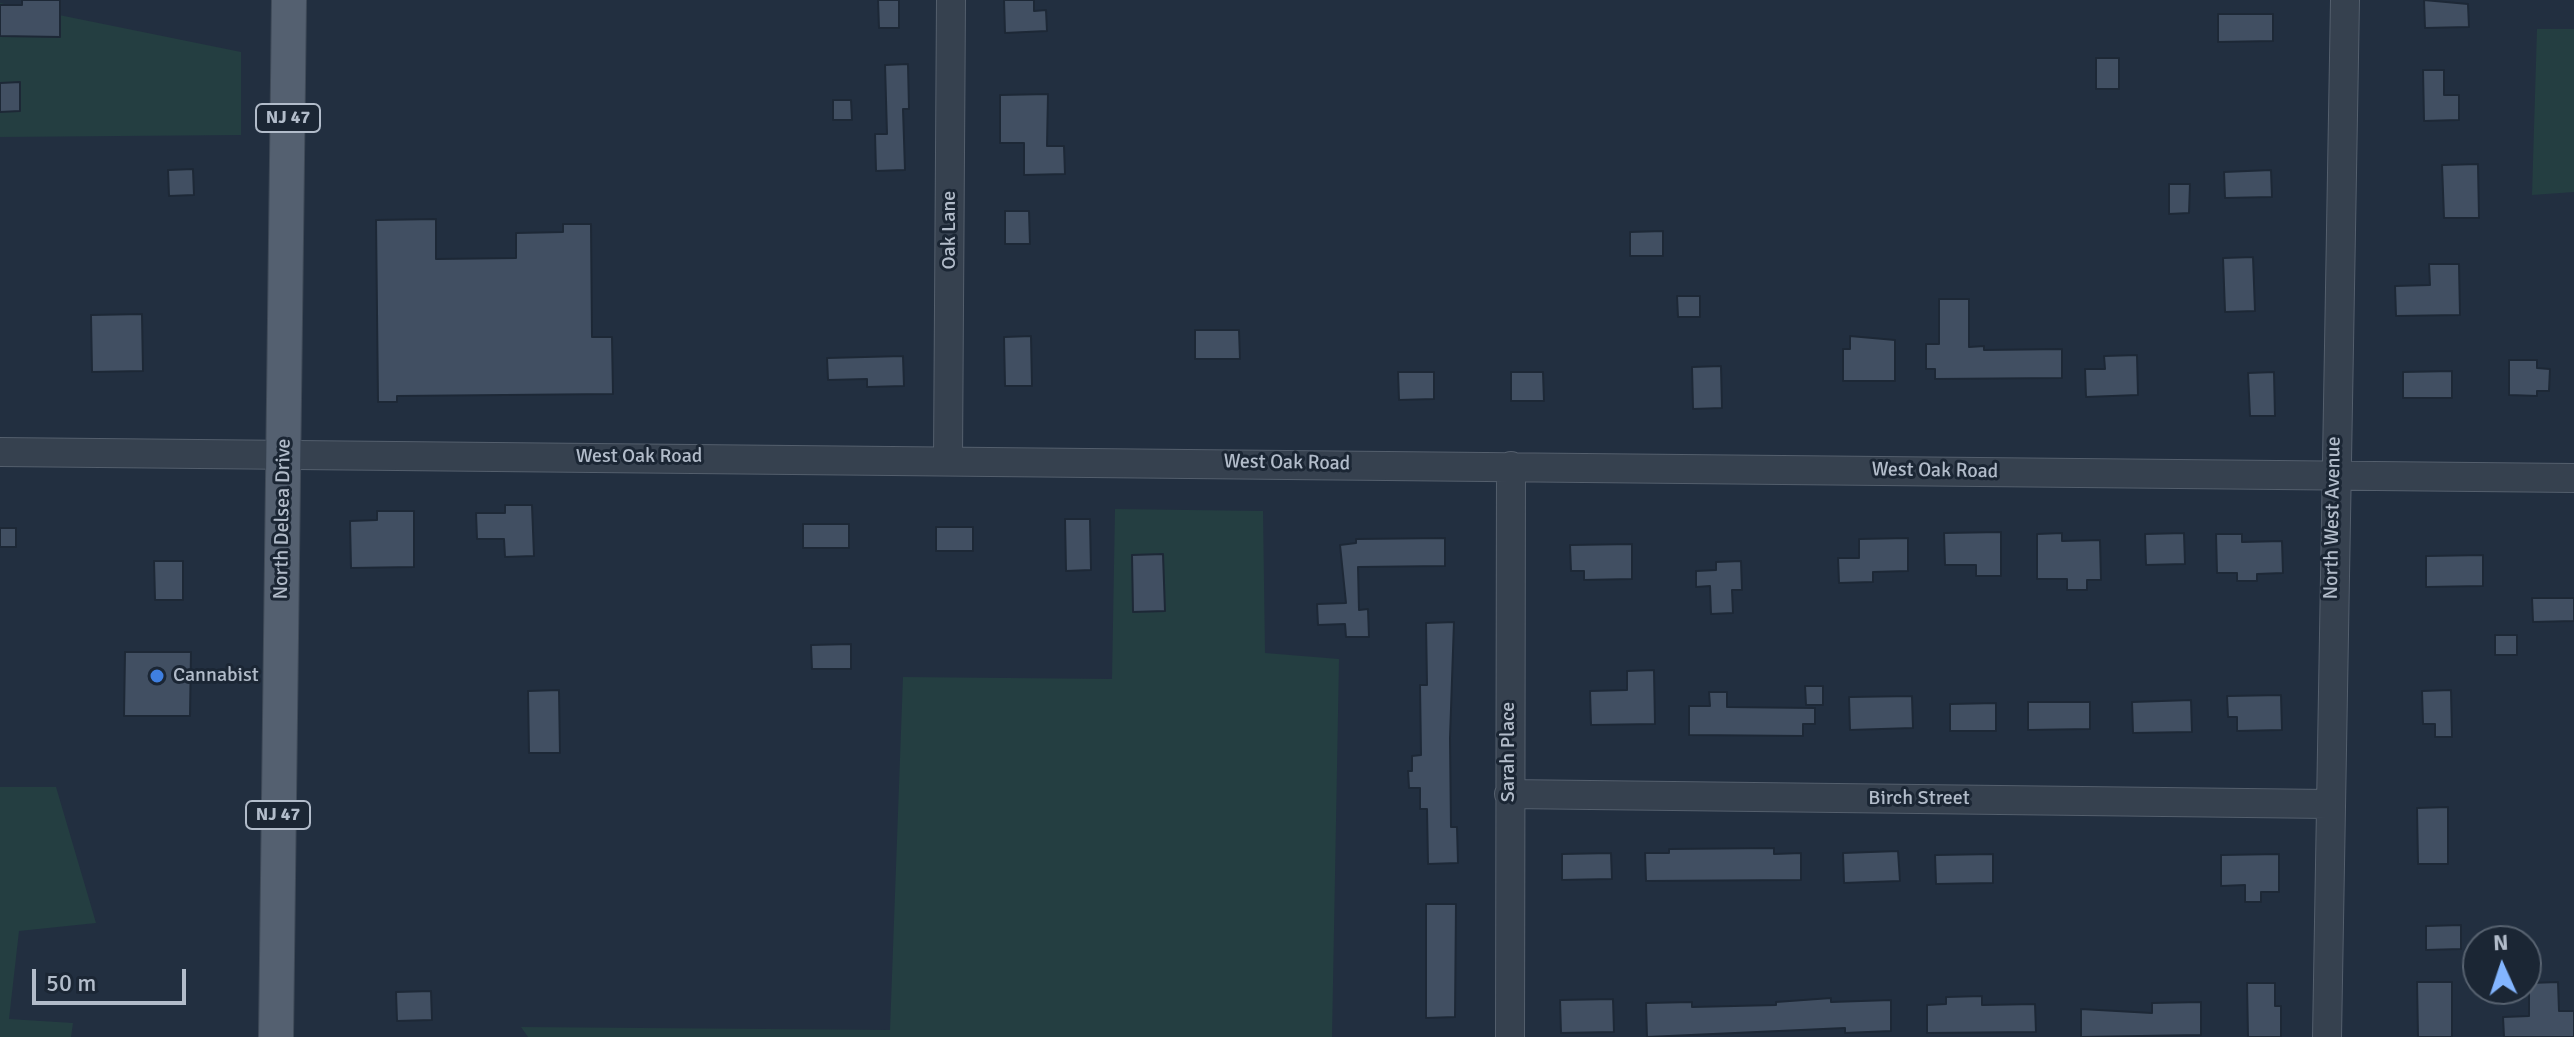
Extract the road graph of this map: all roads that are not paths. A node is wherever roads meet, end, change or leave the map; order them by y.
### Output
1 (289, 0) edge
2 (951, 0) edge
3 (2345, 0) edge
4 (0, 452) edge
5 (285, 454) junction
6 (948, 459) junction
7 (1511, 466) junction
8 (2334, 476) junction
9 (2574, 478) edge
10 (1509, 794) junction
11 (2328, 804) junction
12 (276, 1037) edge
13 (1510, 1037) edge
14 (2327, 1037) edge

1 - 5 main road, North Delsea Drive / NJ 47
2 - 6 street, Oak Lane
3 - 8 street, North West Avenue
4 - 5 street, West Oak Road
5 - 6 street, West Oak Road
5 - 12 main road, North Delsea Drive / NJ 47
6 - 7 street, West Oak Road
7 - 8 street, West Oak Road
7 - 10 street, Sarah Place
8 - 9 street, West Oak Road
8 - 11 street, North West Avenue
10 - 11 street, Birch Street
10 - 13 street, Sarah Place
11 - 14 street, North West Avenue

